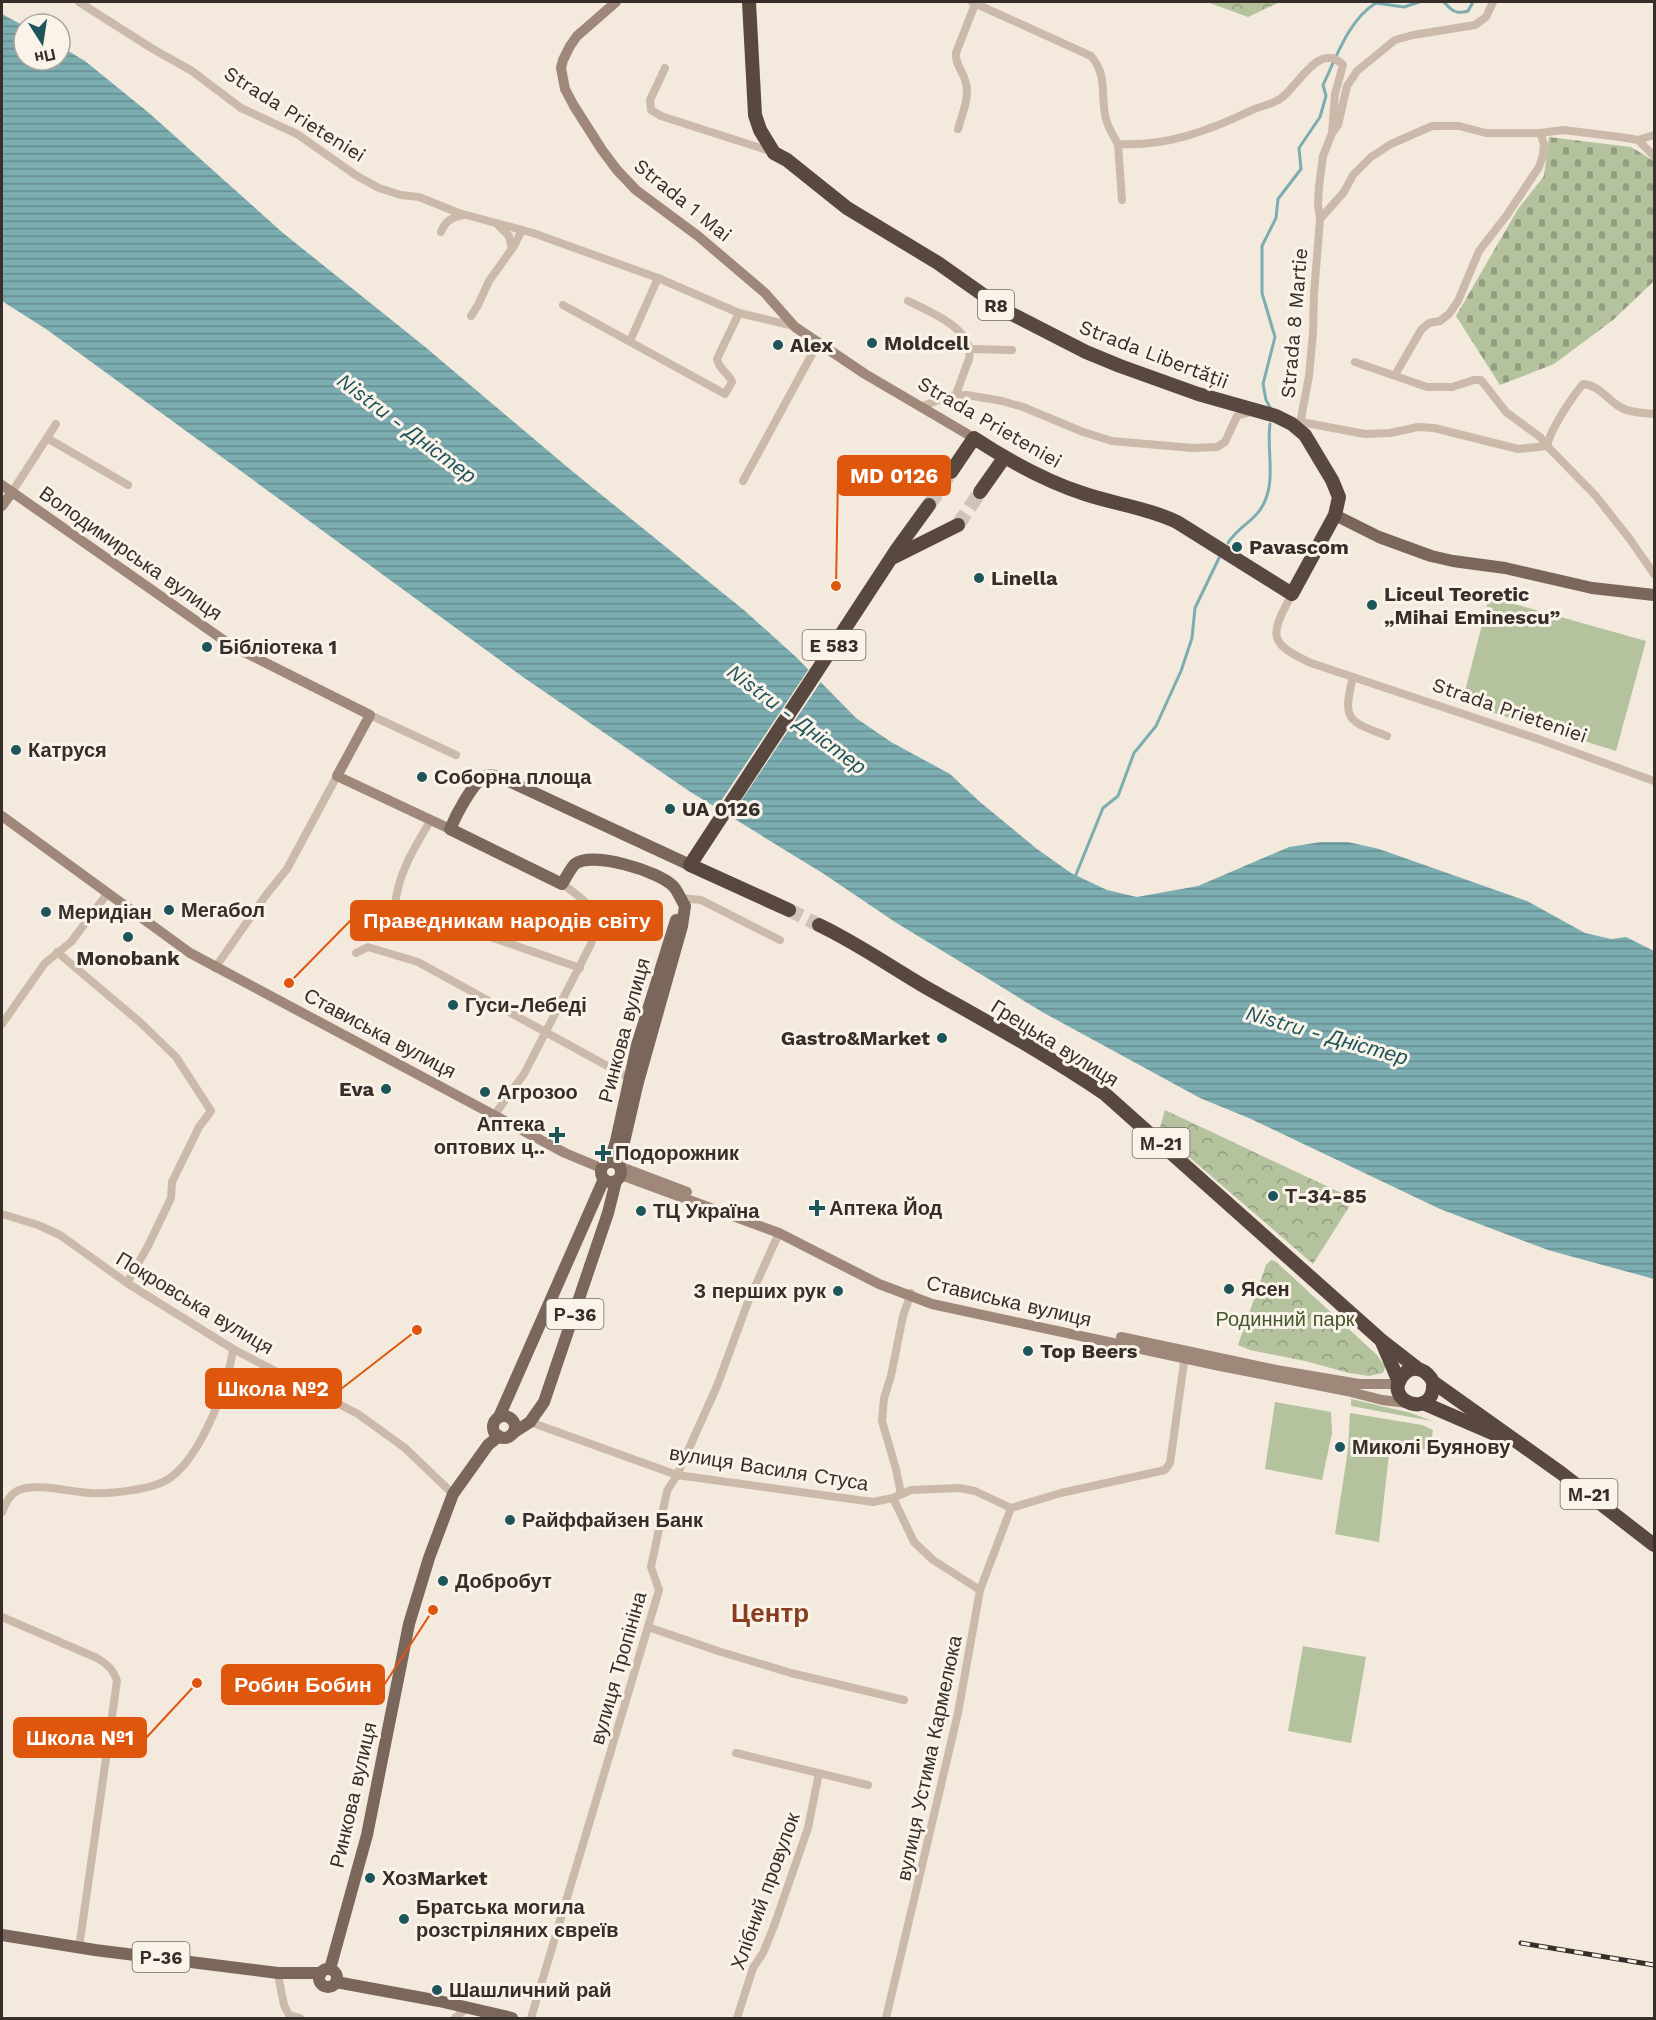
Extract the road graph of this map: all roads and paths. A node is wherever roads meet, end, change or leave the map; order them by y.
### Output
1 (79, 2) edge
2 (616, 2) edge
3 (749, 2) edge
4 (996, 2) edge
5 (1493, 2) edge
6 (974, 3) edge
7 (992, 11) junction
8 (665, 68) dead end
9 (958, 129) dead end
10 (1332, 133) junction
11 (1540, 133) junction
12 (1654, 135) edge
13 (1638, 140) junction
14 (1118, 144) junction
15 (774, 153) junction
16 (1654, 156) edge
17 (1122, 201) dead end
18 (471, 216) junction
19 (1320, 219) junction
20 (493, 222) junction
21 (522, 230) junction
22 (441, 232) dead end
23 (512, 249) junction
24 (658, 278) junction
25 (908, 301) dead end
26 (563, 306) dead end
27 (739, 312) junction
28 (471, 316) dead end
29 (795, 327) junction
30 (630, 341) junction
31 (818, 343) junction
32 (970, 349) junction
33 (1012, 350) dead end
34 (1355, 362) dead end
35 (1395, 375) junction
36 (956, 394) junction
37 (923, 406) junction
38 (1256, 411) junction
39 (1654, 414) edge
40 (56, 424) dead end
41 (1300, 425) junction
42 (47, 438) junction
43 (974, 438) junction
44 (1547, 446) junction
45 (1004, 458) junction
46 (951, 472) tunnel mouth
47 (743, 481) dead end
48 (2, 485) edge
49 (128, 485) dead end
50 (12, 492) junction
51 (980, 492) tunnel mouth
52 (929, 505) tunnel mouth
53 (2, 506) edge
54 (1335, 515) junction
55 (958, 525) tunnel mouth
56 (892, 558) junction
57 (1654, 574) edge
58 (1292, 594) junction
59 (1654, 595) edge
60 (1353, 677) junction
61 (370, 715) junction
62 (1387, 736) dead end
63 (456, 755) dead end
64 (337, 776) junction
65 (1654, 781) edge
66 (2, 816) edge
67 (431, 820) junction
68 (450, 829) junction
69 (690, 865) junction
70 (562, 884) junction
71 (106, 894) junction
72 (680, 898) junction
73 (395, 908) junction
74 (368, 909) dead end
75 (789, 910) tunnel mouth
76 (819, 925) tunnel mouth
77 (780, 940) dead end
78 (57, 952) junction
79 (356, 953) dead end
80 (216, 968) junction
81 (580, 968) junction
82 (2, 1024) edge
83 (545, 1031) junction
84 (634, 1080) junction
85 (495, 1114) junction
86 (613, 1171) junction
87 (2, 1214) edge
88 (779, 1233) junction
89 (127, 1283) junction
90 (910, 1294) junction
91 (1381, 1340) junction
92 (233, 1349) junction
93 (1185, 1355) junction
94 (1417, 1368) junction
95 (1433, 1382) junction
96 (1398, 1383) junction
97 (1407, 1403) junction
98 (1423, 1403) junction
99 (499, 1417) junction
100 (530, 1422) junction
101 (513, 1433) junction
102 (499, 1436) junction
103 (1521, 1446) junction
104 (677, 1474) junction
105 (453, 1494) junction
106 (901, 1494) junction
107 (893, 1498) junction
108 (1011, 1508) junction
109 (2, 1512) edge
110 (1654, 1545) edge
111 (980, 1590) junction
112 (2, 1617) edge
113 (648, 1627) junction
114 (904, 1700) dead end
115 (736, 1753) dead end
116 (819, 1773) junction
117 (868, 1785) dead end
118 (2, 1935) edge
119 (2, 1942) edge
120 (79, 1948) junction
121 (323, 1975) junction
122 (279, 1980) junction
123 (467, 2008) junction
124 (300, 2019) edge
125 (455, 2019) edge
126 (512, 2019) edge
127 (531, 2019) edge
128 (737, 2019) edge
129 (886, 2019) edge

1 - 18 street, Strada Prieteniei
2 - 29 main road, Strada 1 Mai
3 - 15 highway, Strada Libertății / R8
4 - 7 street
5 - 10 street, Strada 8 Martie
6 - 7 street
6 - 9 street
7 - 14 street
8 - 15 street
10 - 14 street, Strada 8 Martie
10 - 19 street, Strada 8 Martie
11 - 13 street
11 - 19 street
11 - 35 street
12 - 13 street
13 - 16 street
14 - 17 street
15 - 38 highway, Strada Libertății / R8
18 - 20 street, Strada Prieteniei
18 - 22 street
19 - 41 street, Strada 8 Martie
20 - 21 street, Strada Prieteniei
20 - 23 street
21 - 23 street
21 - 24 street, Strada Prieteniei
23 - 28 street
24 - 27 street, Strada Prieteniei
24 - 30 street
25 - 32 street
26 - 30 street
27 - 29 street, Strada Prieteniei
27 - 30 street
29 - 31 main road, Strada Prieteniei
31 - 37 main road, Strada Prieteniei
31 - 47 street
32 - 33 street
32 - 36 street
34 - 35 street
35 - 44 street
36 - 37 street
36 - 38 street
37 - 43 main road, Strada Prieteniei
38 - 41 highway, Strada Libertății / R8
39 - 44 street
40 - 42 street
41 - 44 street
41 - 54 highway, Strada Libertății / R8
42 - 49 street
42 - 50 street
43 - 45 highway, Strada Prieteniei
43 - 46 highway
44 - 57 street
45 - 51 highway
45 - 58 highway, Strada Prieteniei
48 - 50 main road, Володимирська вулиця
50 - 53 main road
50 - 61 main road, Володимирська вулиця
52 - 56 highway, E 583
54 - 58 highway, R8
54 - 59 main road
55 - 56 highway
56 - 69 highway, E 583
58 - 60 street, Strada Prieteniei
60 - 62 street
60 - 65 street, Strada Prieteniei
61 - 63 street, Володимирська вулиця
61 - 64 main road
64 - 67 main road
64 - 80 street
66 - 71 main road, Стависька вулиця
67 - 68 main road
67 - 73 street
68 - 69 main road
68 - 70 main road
69 - 75 highway
70 - 72 main road
70 - 81 street
71 - 78 street
71 - 80 main road, Стависька вулиця
72 - 77 street
72 - 84 main road, Ринкова вулиця / Р-36
73 - 74 street
73 - 81 street
76 - 91 highway, Грецька вулиця / М-21
78 - 82 street
78 - 89 street
79 - 83 street
80 - 85 main road, Стависька вулиця
81 - 83 street
83 - 84 street
83 - 85 street
84 - 86 main road, Ринкова вулиця / Р-36
85 - 86 main road, Стависька вулиця
86 - 88 main road, Стависька вулиця
86 - 90 main road, Стависька вулиця
86 - 99 main road, Ринкова вулиця / Р-36
86 - 100 main road, Ринкова вулиця / Р-36
87 - 89 street, Покровська вулиця
88 - 90 main road, Стависька вулиця
88 - 104 street, вулиця Тропініна
89 - 92 street, Покровська вулиця
90 - 93 main road, Стависька вулиця
90 - 106 street, вулиця Василя Стуса
91 - 94 highway, Грецька вулиця / М-21
91 - 96 highway, Грецька вулиця / М-21
92 - 105 street, Покровська вулиця
92 - 109 street
93 - 96 main road, Стависька вулиця
93 - 97 main road, Стависька вулиця
93 - 108 street
94 - 95 highway, М-21
94 - 96 highway
95 - 98 highway
95 - 103 highway, М-21
96 - 97 highway, М-21
97 - 98 highway, М-21
98 - 103 highway, М-21
99 - 101 main road
99 - 102 main road, Ринкова вулиця / Р-36
100 - 101 main road, Ринкова вулиця / Р-36
100 - 104 street, вулиця Василя Стуса
101 - 102 main road, Ринкова вулиця / Р-36
102 - 105 main road, Ринкова вулиця
103 - 110 highway, М-21
104 - 107 street, вулиця Василя Стуса
104 - 113 street, вулиця Тропініна
105 - 121 main road, Ринкова вулиця
106 - 107 street, вулиця Василя Стуса
106 - 108 street, вулиця Василя Стуса
107 - 111 street
108 - 111 street, вулиця Устима Кармелюка
111 - 129 street, вулиця Устима Кармелюка
112 - 120 street
113 - 114 street
113 - 127 street, вулиця Тропініна
115 - 116 street
116 - 117 street
116 - 128 street, Хлібний провулок
118 - 120 main road, Р-36
119 - 122 main road, Р-36
120 - 121 main road, Р-36
121 - 122 main road, Р-36
121 - 123 main road, Р-36
122 - 124 street
123 - 125 street
123 - 126 main road

